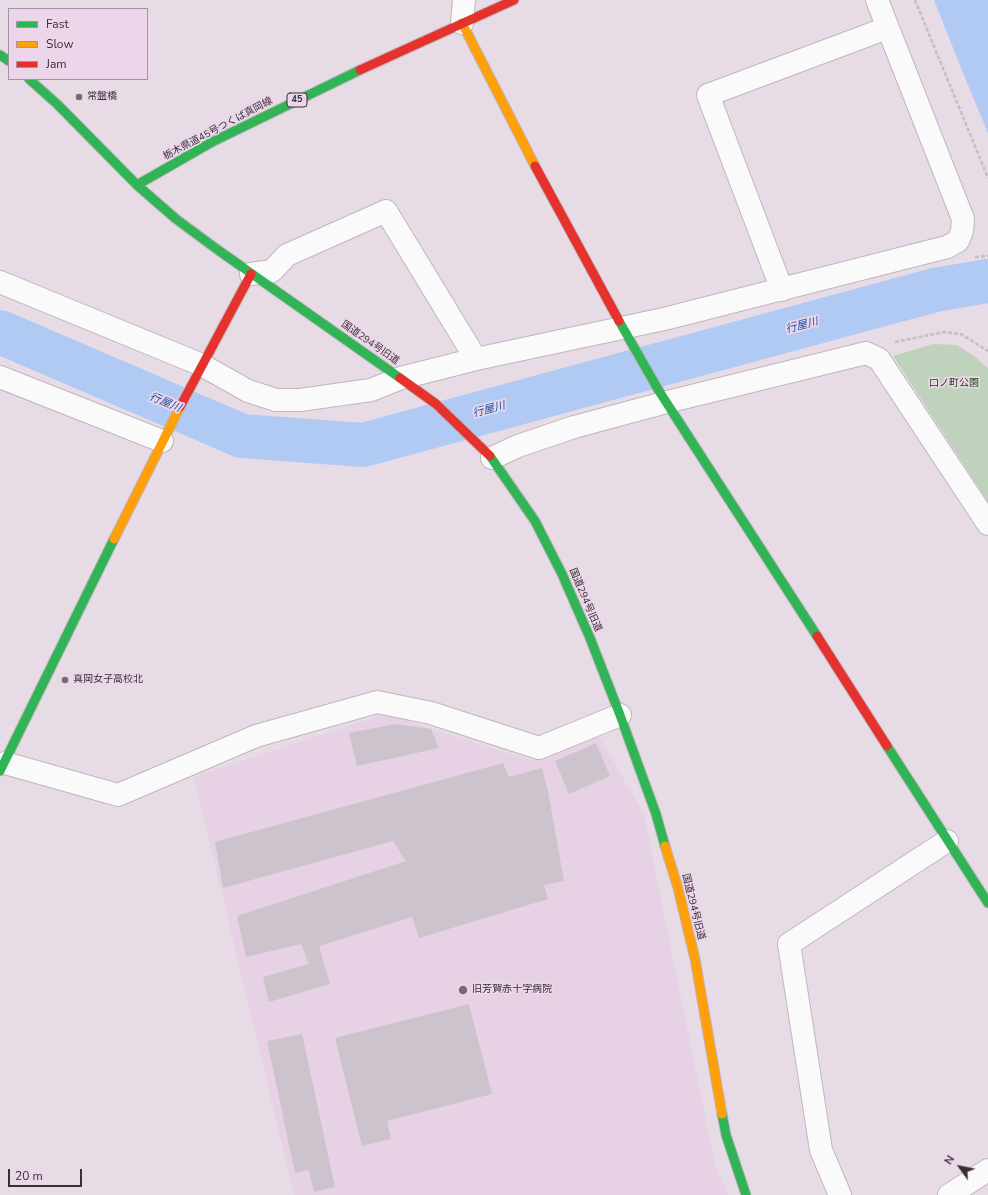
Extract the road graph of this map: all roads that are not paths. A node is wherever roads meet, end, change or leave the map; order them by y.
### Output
1 (464, 0) edge
2 (514, 0) edge
3 (877, 0) edge
4 (462, 23) junction
5 (888, 28) junction
6 (30, 80) edge
7 (137, 185) junction
8 (251, 274) junction
9 (0, 282) edge
10 (782, 290) junction
11 (626, 335) junction
12 (476, 359) junction
13 (198, 372) junction
14 (0, 377) edge
15 (401, 378) junction
16 (663, 397) junction
17 (164, 437) junction
18 (492, 458) junction
19 (988, 524) edge
20 (620, 715) junction
21 (2, 767) edge
22 (947, 841) junction
23 (988, 903) edge
24 (988, 1170) edge
25 (746, 1195) edge
26 (840, 1195) edge
27 (949, 1195) edge

1 - 4 street
2 - 4 street, 栃木県道45号つくば真岡線 / 45
3 - 5 street
4 - 7 street, 栃木県道45号つくば真岡線 / 45
4 - 11 street
5 - 10 street
5 - 10 street
6 - 7 street
7 - 8 street, 国道294号旧道
8 - 12 street
8 - 13 street
8 - 15 street, 国道294号旧道
9 - 13 street
10 - 11 street
11 - 12 street
11 - 16 street
12 - 15 street
13 - 15 street
13 - 17 street
14 - 17 street
15 - 18 street, 国道294号旧道
16 - 18 street
16 - 19 street
16 - 22 street
17 - 21 street
18 - 20 street, 国道294号旧道
20 - 21 street
20 - 25 street, 国道294号旧道
22 - 23 street
22 - 26 street
24 - 27 street

